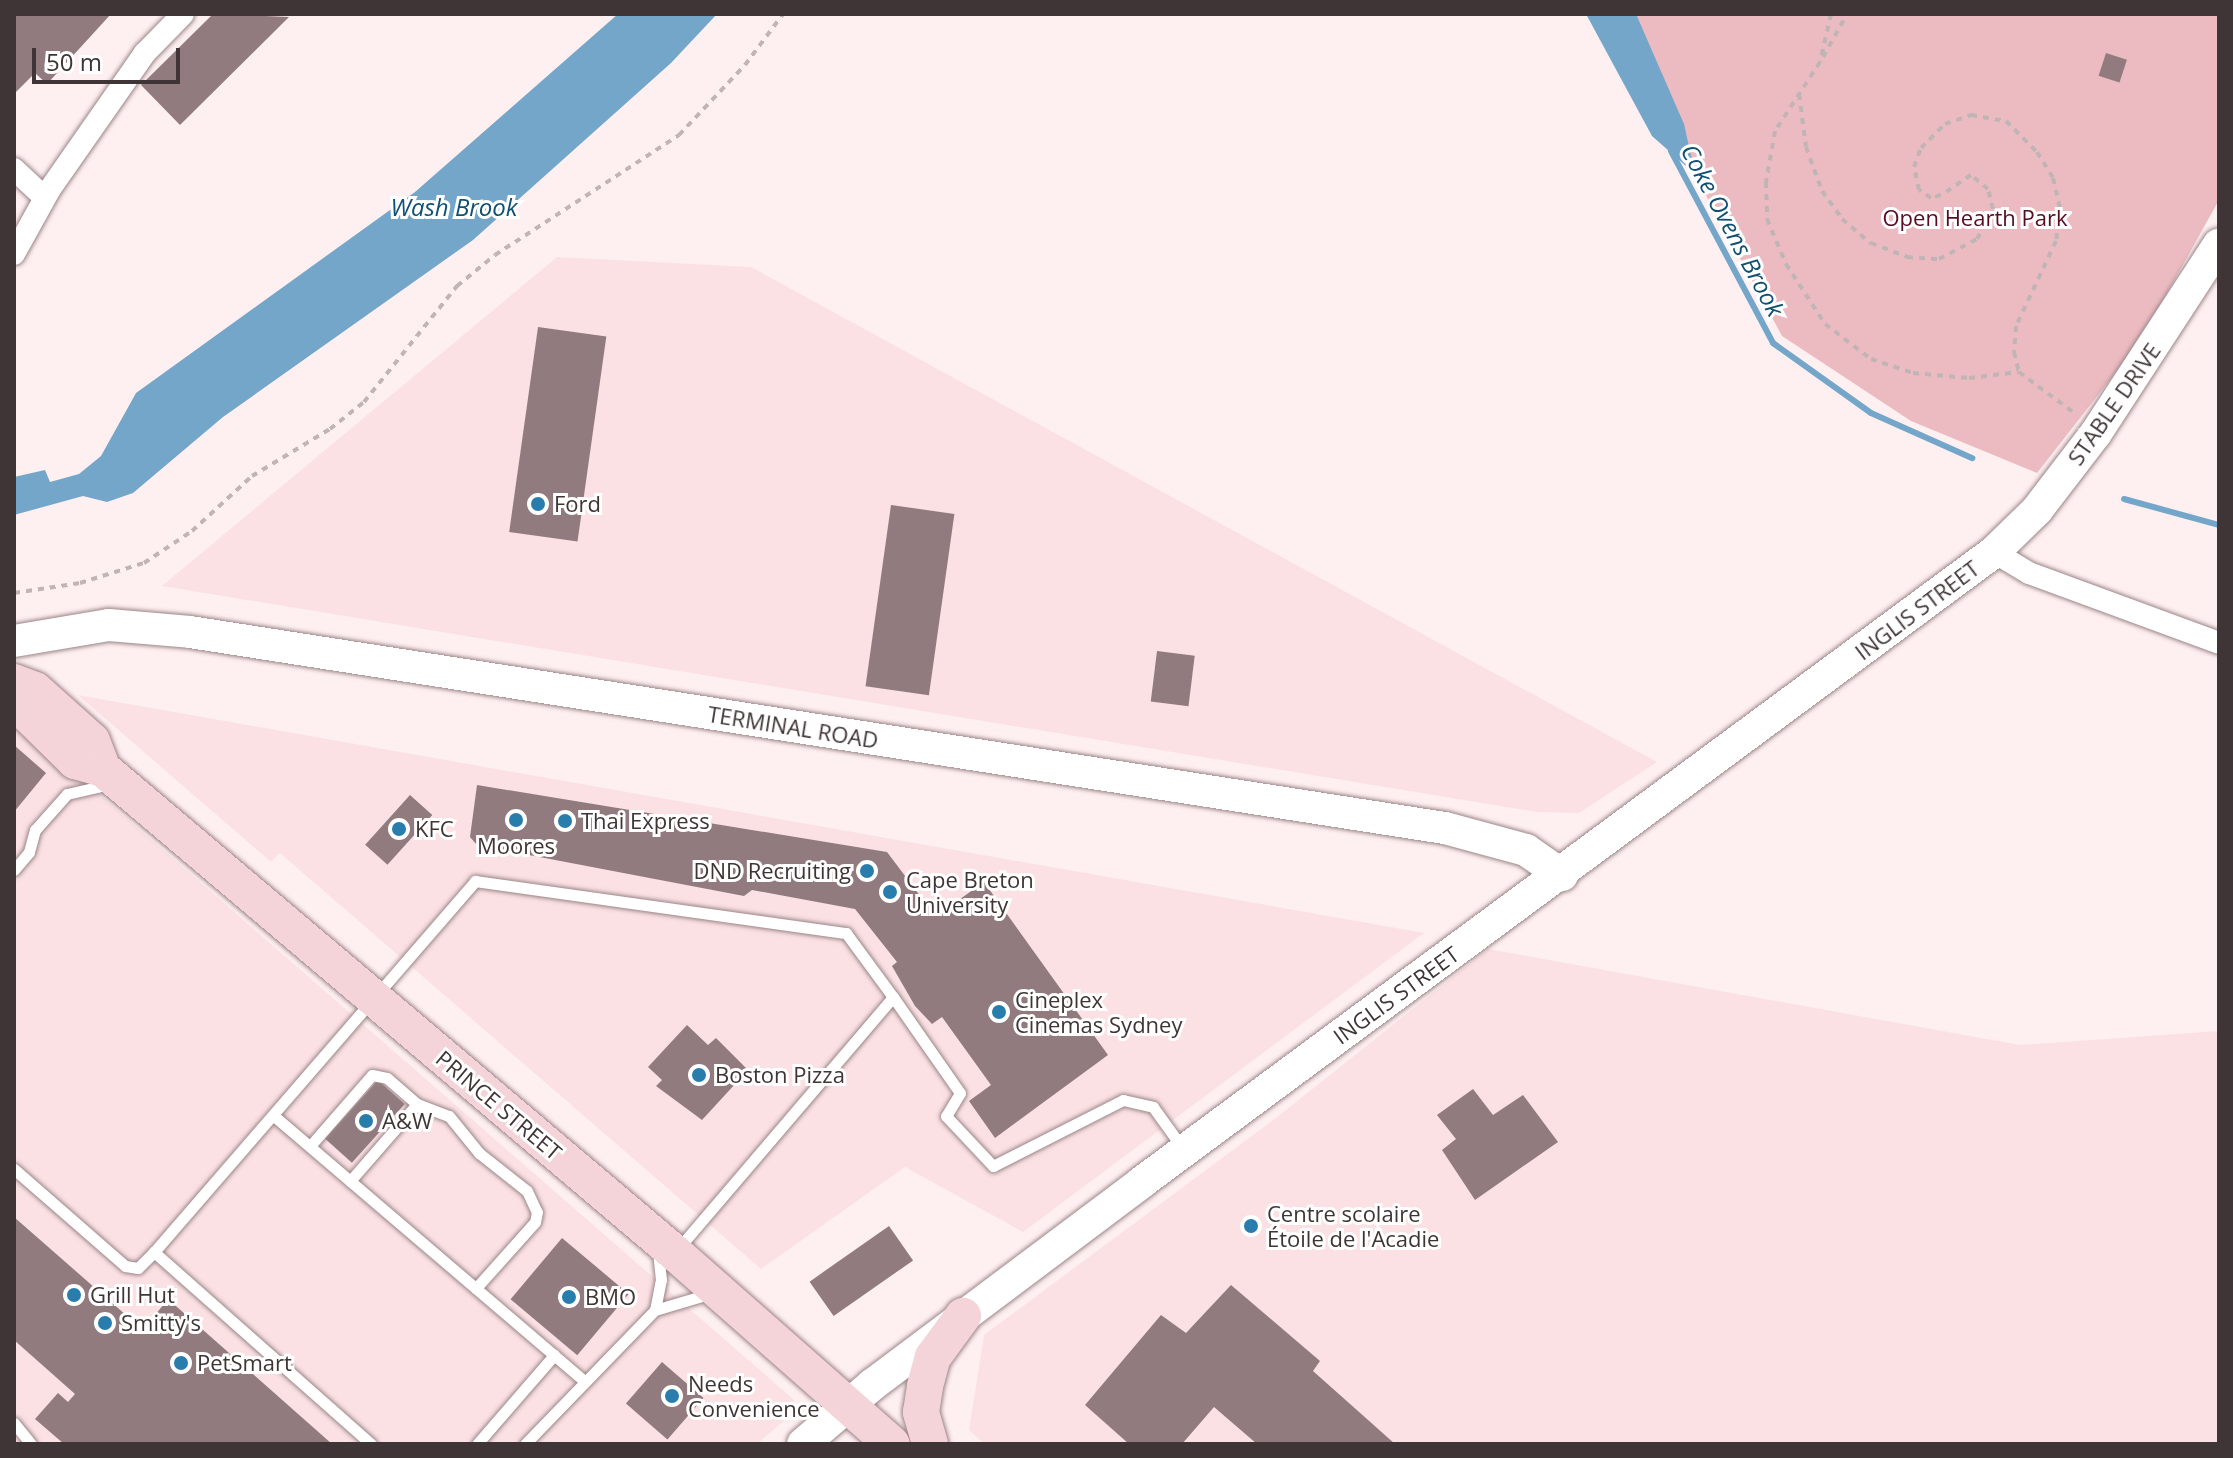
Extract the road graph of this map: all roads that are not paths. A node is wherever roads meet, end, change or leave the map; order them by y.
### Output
1 (183, 14) edge
2 (14, 169) edge
3 (45, 198) junction
4 (2219, 244) edge
5 (14, 254) edge
6 (1994, 552) junction
7 (14, 641) edge
8 (2219, 643) edge
9 (14, 682) edge
10 (14, 701) edge
11 (113, 778) junction
12 (14, 870) edge
13 (1562, 875) junction
14 (893, 997) junction
15 (374, 1002) junction
16 (417, 1104) junction
17 (274, 1116) junction
18 (310, 1146) junction
19 (1184, 1151) junction
20 (14, 1169) edge
21 (350, 1181) junction
22 (666, 1245) junction
23 (154, 1252) junction
24 (476, 1288) junction
25 (721, 1292) junction
26 (655, 1310) junction
27 (963, 1316) junction
28 (554, 1355) junction
29 (585, 1382) junction
30 (850, 1403) junction
31 (14, 1423) edge
32 (28, 1443) edge
33 (371, 1444) edge
34 (477, 1444) edge
35 (525, 1444) edge
36 (803, 1444) edge
37 (892, 1444) edge
38 (930, 1444) edge

1 - 3 street
2 - 3 street
3 - 5 street
4 - 6 street, STABLE DRIVE
6 - 8 street
6 - 13 street, INGLIS STREET
7 - 13 street, TERMINAL ROAD
9 - 11 main road, PRINCE STREET
10 - 11 main road, PRINCE STREET
11 - 12 lane
11 - 15 main road, PRINCE STREET
13 - 19 street, INGLIS STREET
14 - 15 lane
14 - 19 lane
14 - 22 lane
15 - 17 lane
15 - 22 main road, PRINCE STREET
16 - 18 lane
16 - 21 lane
16 - 24 lane
17 - 18 lane
17 - 23 lane
18 - 21 lane
19 - 27 street, INGLIS STREET
20 - 23 lane
21 - 24 lane
22 - 25 main road, PRINCE STREET
22 - 26 lane
23 - 33 lane
24 - 28 lane
25 - 26 lane
25 - 30 main road, PRINCE STREET
26 - 29 lane
27 - 30 street, INGLIS STREET
27 - 38 main road
28 - 29 lane
28 - 34 lane
29 - 35 lane
30 - 36 street, INGLIS STREET
30 - 37 main road, PRINCE STREET
31 - 32 lane

